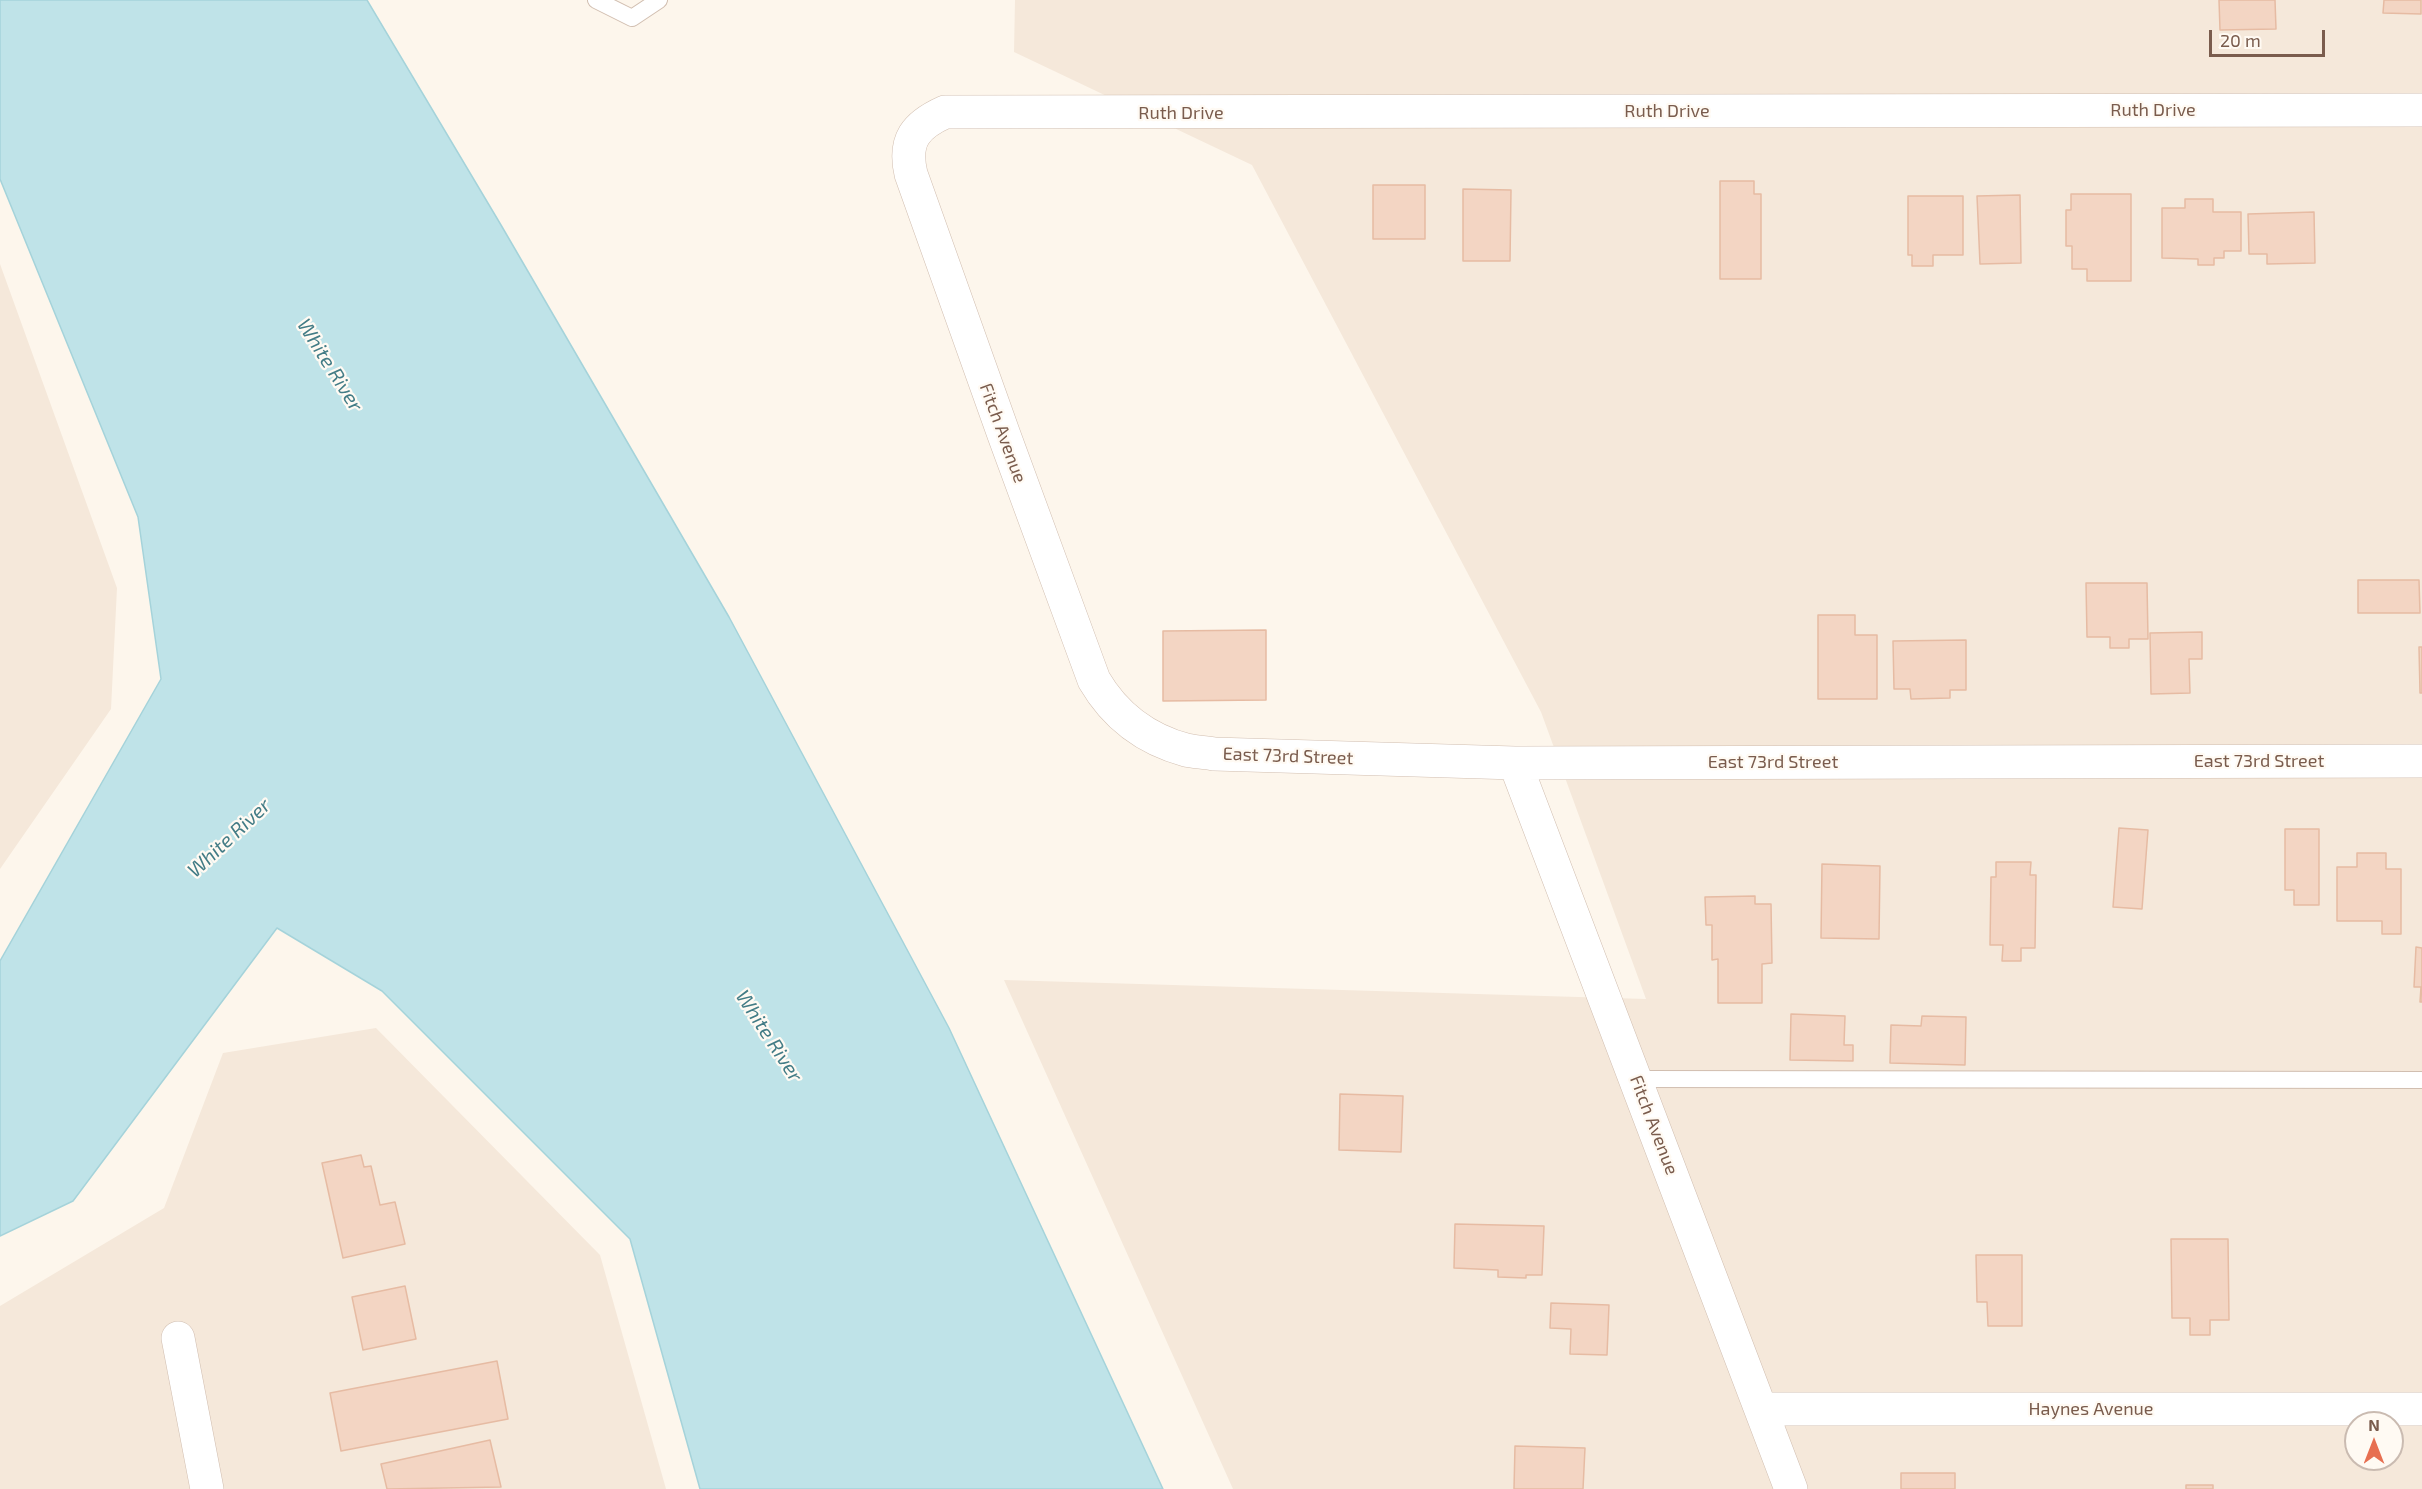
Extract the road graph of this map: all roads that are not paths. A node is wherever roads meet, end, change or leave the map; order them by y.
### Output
1 (596, 0) edge
2 (659, 0) edge
3 (2422, 110) edge
4 (917, 130) joint
5 (1132, 724) joint
6 (2422, 761) edge
7 (1515, 762) junction
8 (1636, 1079) junction
9 (2422, 1080) edge
10 (178, 1338) dead end
11 (2422, 1408) edge
12 (1761, 1409) junction
13 (207, 1489) edge
14 (1791, 1489) edge

1 - 2 lane
3 - 4 street, Ruth Drive
4 - 5 street, Fitch Avenue
5 - 7 street, East 73rd Street
6 - 7 street, East 73rd Street
7 - 8 street, Fitch Avenue
8 - 9 lane
8 - 12 street, Fitch Avenue
10 - 13 street
11 - 12 street, Haynes Avenue
12 - 14 street, Fitch Avenue

